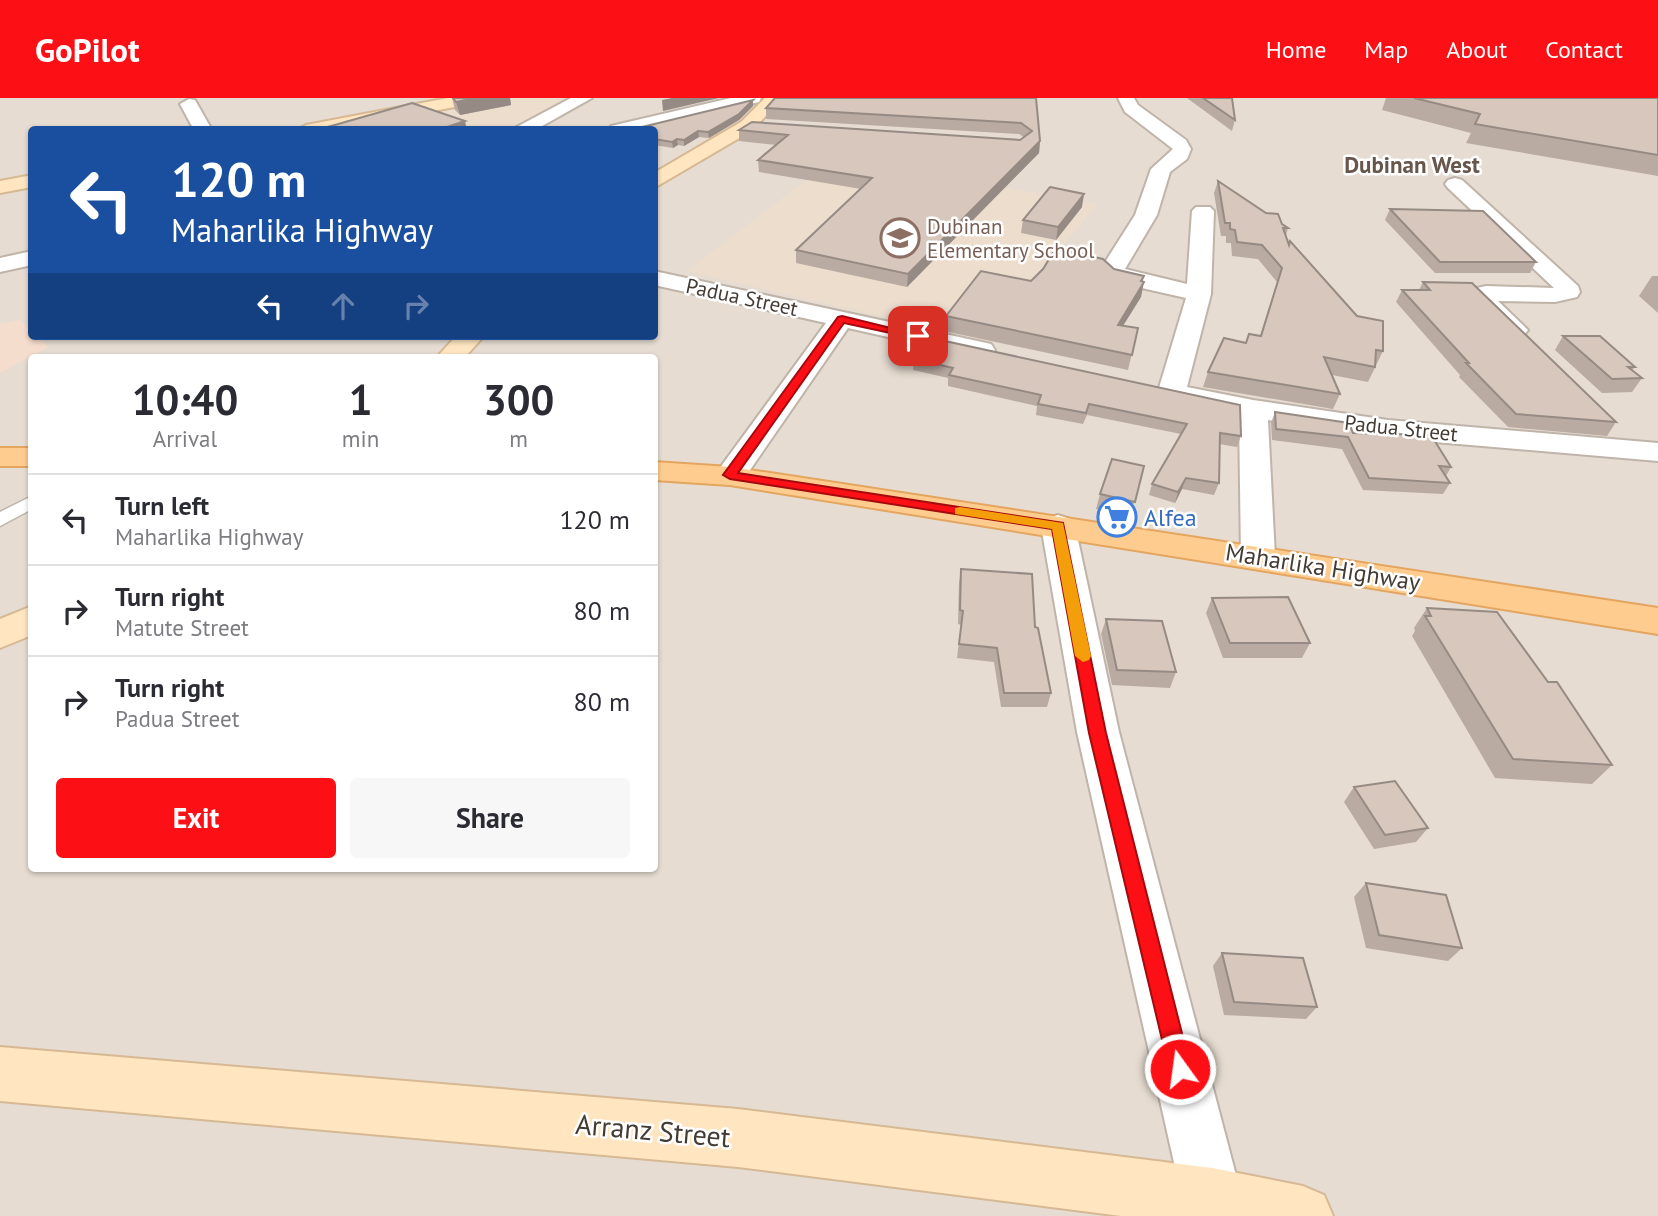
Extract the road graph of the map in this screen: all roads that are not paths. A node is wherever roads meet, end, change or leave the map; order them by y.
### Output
1 (475, 98) edge
2 (584, 98) edge
3 (753, 98) edge
4 (774, 98) edge
5 (1125, 98) edge
6 (189, 104) dead end
7 (201, 126) edge
8 (327, 126) edge
9 (528, 126) edge
10 (634, 126) edge
11 (747, 126) junction
12 (773, 127) edge
13 (658, 180) edge
14 (28, 182) edge
15 (1455, 184) dead end
16 (0, 187) edge
17 (1203, 211) dead end
18 (28, 259) edge
19 (0, 265) edge
20 (658, 279) edge
21 (1199, 294) junction
22 (842, 319) junction
23 (467, 340) edge
24 (1528, 343) edge
25 (453, 354) edge
26 (1013, 356) edge
27 (1253, 409) junction
28 (1615, 424) edge
29 (1651, 451) edge
30 (658, 471) edge
31 (730, 475) junction
32 (28, 503) edge
33 (0, 520) edge
34 (1058, 526) junction
35 (1258, 556) junction
36 (28, 621) edge
37 (1658, 621) edge
38 (0, 635) edge
39 (0, 1074) edge
40 (1213, 1207) edge
41 (1303, 1216) edge

1 - 8 street
2 - 9 street
3 - 10 street
4 - 11 street
5 - 21 street
6 - 7 street
11 - 12 street
11 - 13 street
14 - 16 street
15 - 24 street
17 - 21 street
18 - 19 street
20 - 22 street, Padua Street
21 - 27 street, Padua Street
22 - 26 street, Padua Street
22 - 31 street
23 - 25 street
27 - 29 street, Padua Street
27 - 35 street
28 - 29 street
30 - 31 main road, Maharlika Highway
31 - 34 main road, Maharlika Highway
32 - 33 lane
34 - 35 main road, Maharlika Highway
34 - 40 street
35 - 37 main road, Maharlika Highway
36 - 38 street
39 - 40 street, Arranz Street
40 - 41 street, Arranz Street

